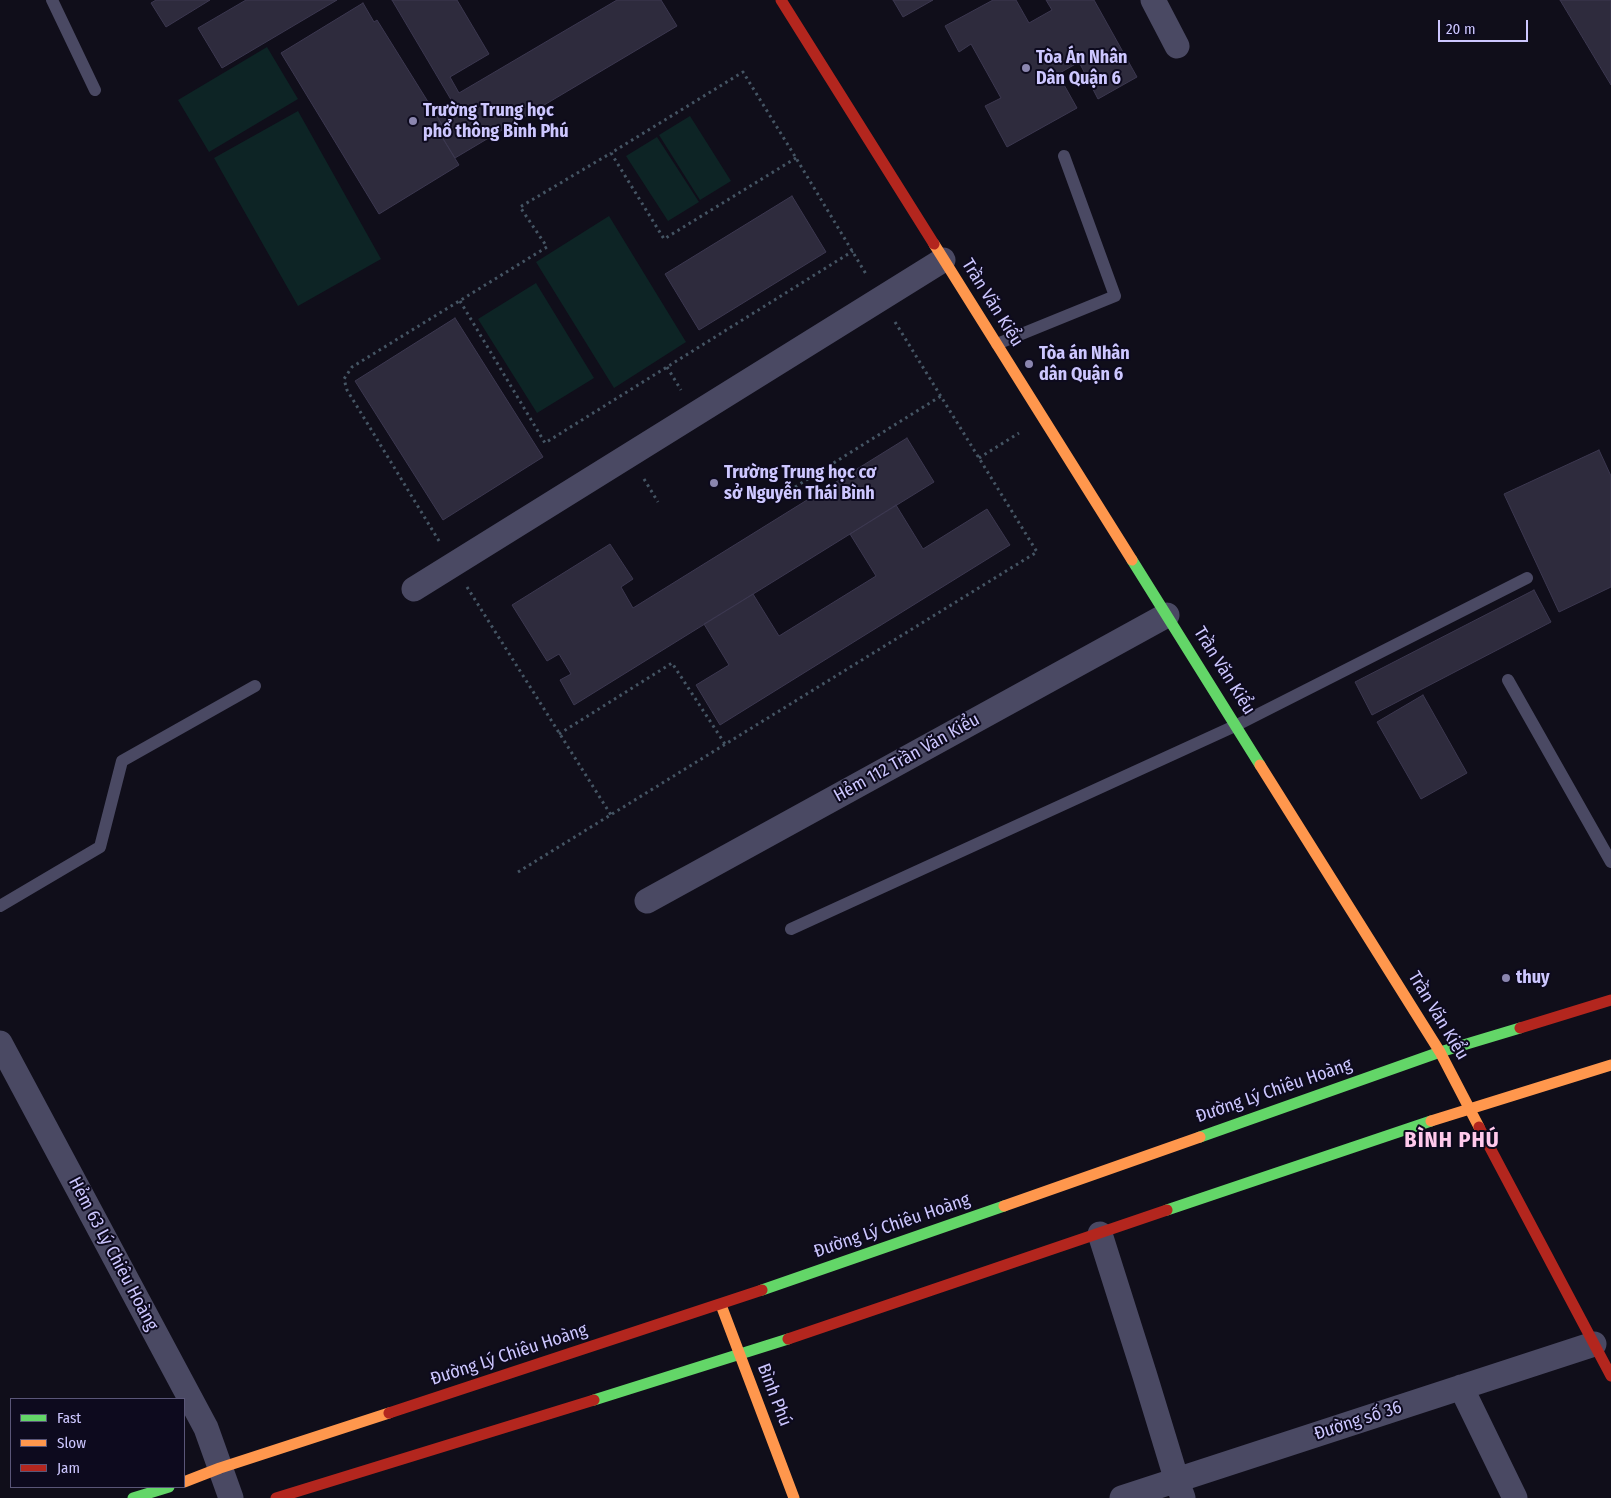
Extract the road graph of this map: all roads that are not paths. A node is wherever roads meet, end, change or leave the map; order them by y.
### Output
1 (52, 0) edge
2 (781, 0) edge
3 (1153, 0) edge
4 (1177, 46) dead end
5 (95, 90) dead end
6 (1064, 156) dead end
7 (943, 260) junction
8 (997, 344) junction
9 (1527, 578) dead end
10 (414, 589) dead end
11 (1168, 615) junction
12 (1508, 680) dead end
13 (255, 686) dead end
14 (1237, 725) junction
15 (1611, 862) edge
16 (647, 901) dead end
17 (0, 906) edge
18 (791, 929) dead end
19 (1611, 1000) edge
20 (0, 1043) edge
21 (1440, 1052) junction
22 (1611, 1065) edge
23 (1470, 1107) junction
24 (1100, 1234) junction
25 (721, 1305) junction
26 (1594, 1344) junction
27 (739, 1355) junction
28 (1611, 1376) edge
29 (1460, 1387) junction
30 (220, 1468) junction
31 (185, 1482) edge
32 (167, 1488) edge
33 (1180, 1489) edge
34 (133, 1498) edge
35 (231, 1498) edge
36 (276, 1498) edge
37 (794, 1498) edge
38 (1122, 1498) edge
39 (1515, 1498) edge

1 - 5 lane
2 - 7 main road, Trần Văn Kiểu
3 - 4 street
6 - 8 lane
7 - 8 main road, Trần Văn Kiểu
7 - 10 street
8 - 11 main road, Trần Văn Kiểu
9 - 14 lane
11 - 14 main road, Trần Văn Kiểu
11 - 16 street, Hẻm 112 Trần Văn Kiểu
12 - 15 lane
13 - 17 lane
14 - 18 lane
14 - 21 main road, Trần Văn Kiểu
19 - 21 main road, Đường Lý Chiêu Hoàng
20 - 30 street, Hẻm 63 Lý Chiêu Hoàng
21 - 23 main road, Trần Văn Kiểu
21 - 25 main road, Đường Lý Chiêu Hoàng
22 - 23 main road
23 - 24 main road
23 - 26 main road, Trần Văn Kiểu
24 - 27 main road
24 - 33 street
25 - 27 main road, Bình Phú
25 - 30 main road, Đường Lý Chiêu Hoàng
26 - 28 main road, Trần Văn Kiểu
26 - 29 street, Đường số 36
27 - 36 main road
27 - 37 main road, Bình Phú
29 - 33 street, Đường số 36
29 - 39 street
30 - 31 main road, Đường Lý Chiêu Hoàng
30 - 35 street, Hẻm 63 Lý Chiêu Hoàng
32 - 34 main road
33 - 38 street, Đường số 36

